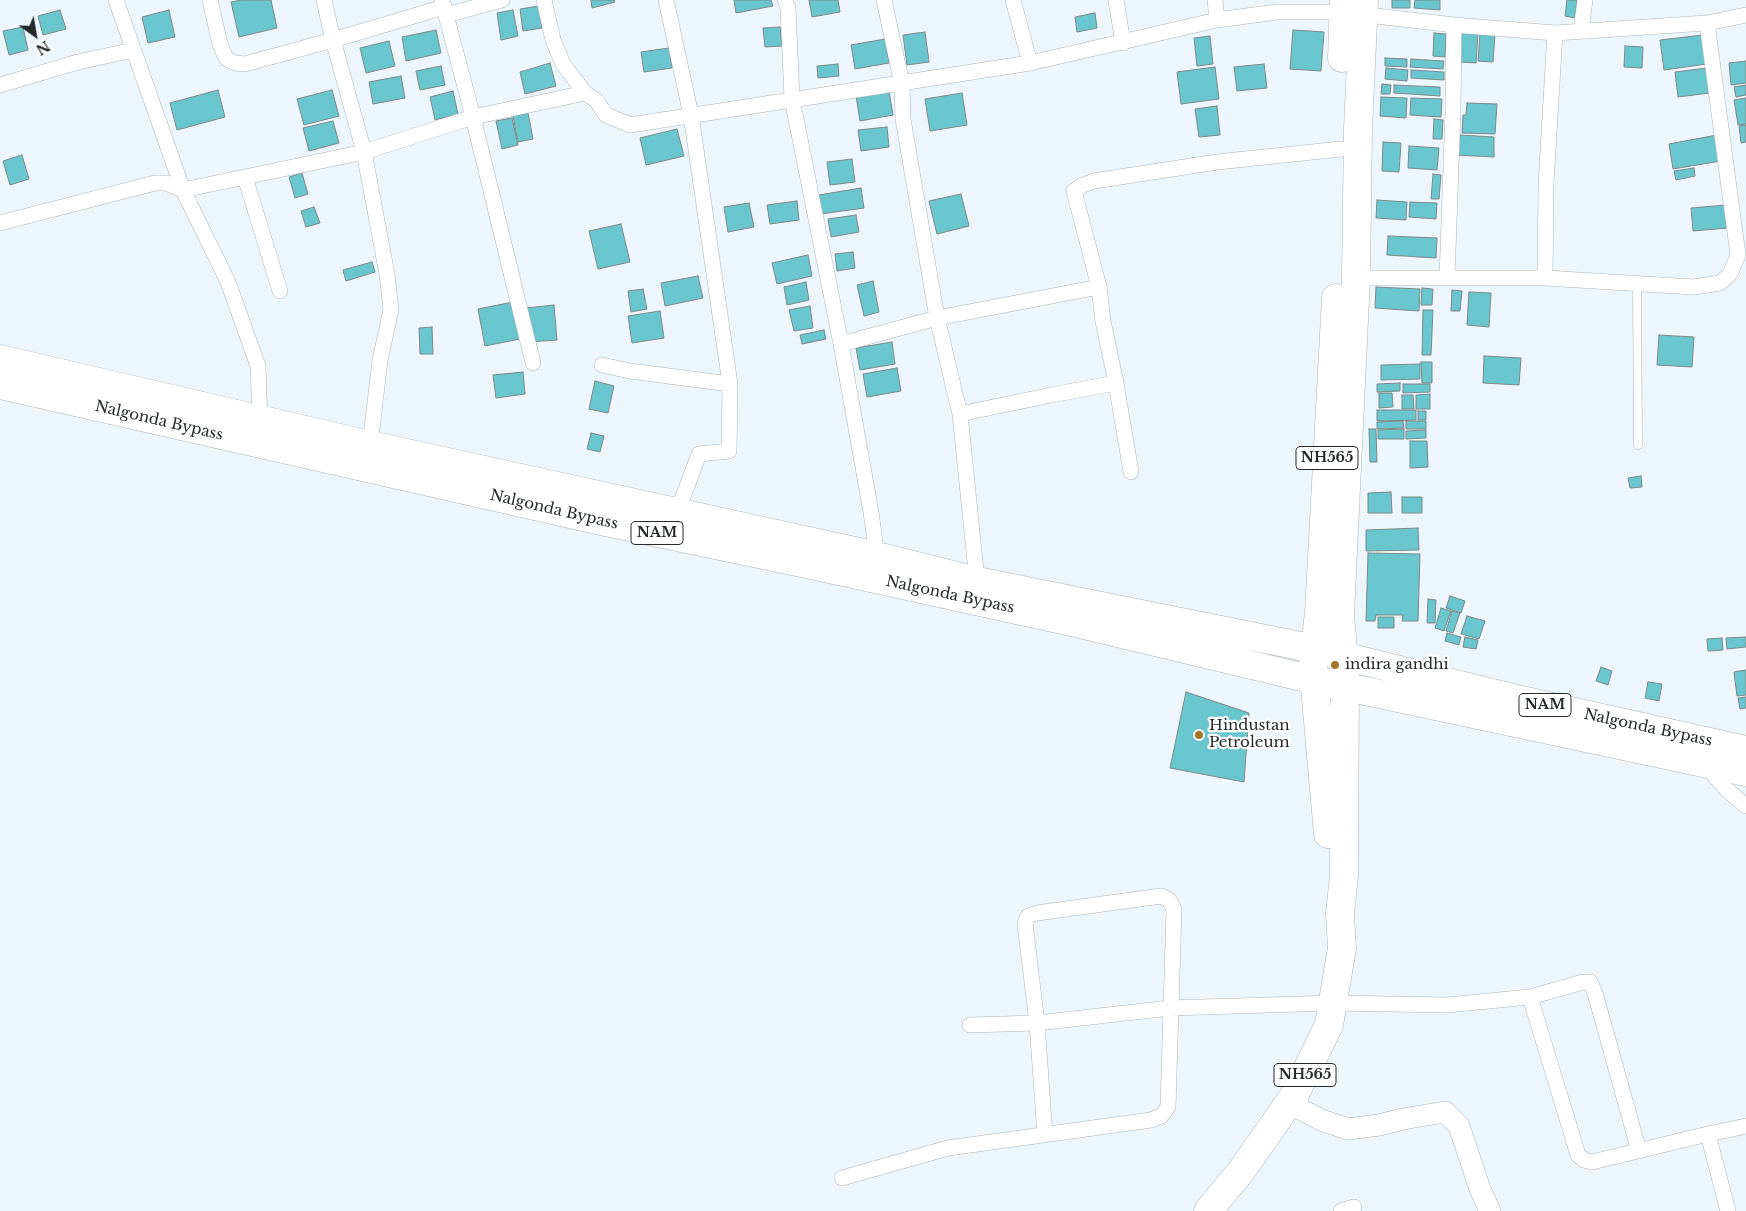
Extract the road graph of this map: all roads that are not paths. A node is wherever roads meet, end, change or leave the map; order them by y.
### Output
1 (116, 0) edge
2 (210, 0) edge
3 (324, 0) edge
4 (502, 0) edge
5 (544, 0) edge
6 (666, 0) edge
7 (785, 0) edge
8 (884, 0) edge
9 (1013, 0) edge
10 (1116, 0) edge
11 (1215, 0) edge
12 (1585, 0) edge
13 (1353, 6) edge
14 (444, 7) edge
15 (1746, 15) edge
16 (1217, 20) junction
17 (1707, 23) junction
18 (1454, 25) junction
19 (1581, 30) junction
20 (1555, 33) junction
21 (333, 40) junction
22 (1123, 43) junction
23 (134, 50) junction
24 (1030, 64) junction
25 (902, 84) junction
26 (0, 85) edge
27 (585, 93) junction
28 (792, 100) junction
29 (691, 115) junction
30 (474, 117) junction
31 (1341, 149) junction
32 (364, 152) junction
33 (245, 177) junction
34 (184, 190) junction
35 (1739, 214) edge
36 (0, 223) edge
37 (1356, 278) junction
38 (1447, 278) junction
39 (1545, 278) junction
40 (1636, 283) junction
41 (1099, 287) junction
42 (280, 291) dead end
43 (937, 318) junction
44 (841, 344) junction
45 (0, 359) edge
46 (533, 363) dead end
47 (602, 365) dead end
48 (1116, 383) junction
49 (730, 384) junction
50 (0, 385) edge
51 (960, 414) junction
52 (260, 419) junction
53 (1638, 444) dead end
54 (370, 445) junction
55 (1131, 472) dead end
56 (677, 512) junction
57 (877, 556) junction
58 (977, 581) junction
59 (1315, 649) junction
60 (1345, 656) junction
61 (1314, 680) junction
62 (1345, 687) junction
63 (1746, 750) edge
64 (1702, 762) junction
65 (1746, 772) edge
66 (1746, 806) edge
67 (1340, 914) junction
68 (1530, 997) junction
69 (1333, 1003) junction
70 (1170, 1008) junction
71 (1037, 1024) junction
72 (970, 1025) dead end
73 (1289, 1103) junction
74 (1746, 1126) edge
75 (1708, 1134) junction
76 (1045, 1135) junction
77 (1639, 1152) junction
78 (842, 1178) dead end
79 (1208, 1211) edge
80 (1490, 1211) edge
81 (1728, 1211) edge

1 - 23 street
2 - 21 street
3 - 21 street
4 - 14 street
5 - 27 street
6 - 29 street
7 - 28 street
8 - 25 street
9 - 24 street
10 - 22 street
11 - 16 street
12 - 19 street
13 - 16 street
13 - 18 street
13 - 31 highway, NH565
13 - 37 highway, NH565
14 - 21 street
14 - 30 street
15 - 17 street
16 - 22 street
17 - 19 street
17 - 35 street
18 - 20 street
18 - 38 street
19 - 20 street
20 - 39 street
21 - 32 street
22 - 24 street
23 - 26 street
23 - 34 street
24 - 25 street
25 - 28 street
25 - 43 street
27 - 29 street
27 - 30 street
28 - 29 street
28 - 44 street
29 - 49 street
30 - 32 street
30 - 46 street
31 - 41 street
31 - 59 highway, NH565
32 - 33 street
32 - 54 street
33 - 34 street
33 - 42 street
34 - 36 street
34 - 52 street
35 - 40 street
37 - 38 street
37 - 60 highway, NH565
38 - 39 street
39 - 40 street
40 - 53 lane
41 - 43 street
41 - 48 street
43 - 44 street
43 - 51 street
44 - 57 street
45 - 52 highway, Nalgonda Bypass / NAM
47 - 49 street
48 - 51 street
48 - 55 street
49 - 56 street
50 - 61 highway, Nalgonda Bypass / NAM
51 - 58 street
52 - 54 highway, Nalgonda Bypass / NAM
54 - 56 highway, Nalgonda Bypass / NAM
56 - 57 highway, Nalgonda Bypass / NAM
57 - 58 highway, Nalgonda Bypass / NAM
58 - 59 highway, Nalgonda Bypass / NAM
59 - 60 highway, NAM
59 - 61 highway, NH565
60 - 62 highway, NH565
60 - 63 highway, Nalgonda Bypass / NAM
61 - 62 highway, NAM
61 - 67 highway, NH565
62 - 64 highway, Nalgonda Bypass / NAM
62 - 67 highway, NH565
64 - 65 highway, Nalgonda Bypass / NAM
64 - 66 street
67 - 69 highway, NH565
68 - 69 street
68 - 77 street
68 - 77 street
69 - 70 street
69 - 73 highway, NH565
70 - 71 street
70 - 71 street
70 - 76 street
71 - 72 street
71 - 76 street
73 - 79 highway, NH565
73 - 80 street
74 - 75 street
75 - 77 street
75 - 81 street
76 - 78 street

